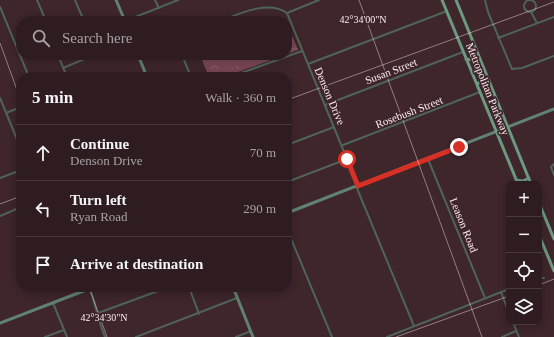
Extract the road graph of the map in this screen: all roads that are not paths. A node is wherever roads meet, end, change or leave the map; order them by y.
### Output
1 (37, 0) edge
2 (75, 0) edge
3 (116, 0) edge
4 (155, 0) edge
5 (178, 0) edge
6 (319, 0) edge
7 (442, 0) edge
8 (456, 0) edge
9 (485, 0) edge
10 (0, 7) edge
11 (159, 8) junction
12 (447, 11) junction
13 (532, 12) junction
14 (287, 13) junction
15 (44, 16) edge
16 (82, 16) edge
17 (123, 16) edge
18 (138, 16) edge
19 (234, 16) edge
20 (288, 16) edge
21 (554, 16) edge
22 (537, 23) junction
23 (292, 25) edge
24 (498, 38) junction
25 (16, 46) edge
26 (302, 50) junction
27 (463, 52) junction
28 (292, 54) edge
29 (554, 56) edge
30 (479, 57) junction
31 (466, 59) junction
32 (22, 60) edge
33 (60, 60) edge
34 (82, 60) edge
35 (140, 60) edge
36 (184, 60) edge
37 (276, 60) edge
38 (308, 64) junction
39 (63, 68) junction
40 (27, 72) edge
41 (65, 72) edge
42 (145, 72) edge
43 (189, 72) edge
44 (244, 72) edge
45 (490, 82) junction
46 (477, 84) junction
47 (480, 92) junction
48 (0, 98) edge
49 (325, 105) junction
50 (16, 109) edge
51 (554, 109) edge
52 (6, 113) junction
53 (334, 127) junction
54 (508, 128) junction
55 (496, 132) junction
56 (16, 137) edge
57 (292, 143) edge
58 (343, 145) junction
59 (347, 159) junction
60 (428, 159) junction
61 (554, 164) edge
62 (16, 172) edge
63 (554, 175) edge
64 (0, 178) edge
65 (529, 178) junction
66 (292, 180) edge
67 (516, 180) joint
68 (530, 181) edge
69 (357, 186) junction
70 (16, 209) edge
71 (542, 210) edge
72 (292, 211) edge
73 (0, 216) edge
74 (554, 226) edge
75 (550, 228) junction
76 (554, 239) edge
77 (292, 241) edge
78 (542, 242) edge
79 (554, 271) edge
80 (506, 290) edge
81 (81, 292) edge
82 (92, 292) edge
83 (155, 292) edge
84 (191, 292) edge
85 (235, 292) edge
86 (501, 292) junction
87 (237, 298) junction
88 (485, 298) junction
89 (53, 303) junction
90 (506, 305) edge
91 (98, 313) junction
92 (199, 314) junction
93 (0, 323) edge
94 (514, 325) edge
95 (414, 326) junction
96 (64, 330) junction
97 (251, 331) junction
98 (516, 331) junction
99 (44, 337) edge
100 (67, 337) edge
101 (105, 337) edge
102 (136, 337) edge
103 (236, 337) edge
104 (253, 337) edge
105 (332, 337) edge
106 (387, 337) edge
107 (502, 337) edge
108 (519, 337) edge

1 - 15 street
2 - 16 street
3 - 17 main road
4 - 11 street
5 - 11 street
6 - 14 street
7 - 12 main road, Metropolitan Parkway
8 - 30 main road, Metropolitan Parkway
9 - 24 street
10 - 25 street
11 - 18 street
12 - 27 main road, Metropolitan Parkway
12 - 38 street
13 - 13 street
13 - 22 street
14 - 19 street
14 - 20 street, Denson Drive
21 - 22 street
22 - 24 street
23 - 26 street, Denson Drive
24 - 29 street
26 - 28 street
26 - 38 street, Denson Drive
27 - 31 main road, Metropolitan Parkway
27 - 49 street, Susan Street
30 - 31 main road
30 - 45 main road, Metropolitan Parkway
31 - 46 main road, Metropolitan Parkway
32 - 40 street
33 - 39 street
34 - 39 street
35 - 42 main road
36 - 43 street
37 - 44 street
38 - 49 street, Denson Drive
39 - 41 street
45 - 46 main road
45 - 54 main road, Metropolitan Parkway
46 - 47 main road, Metropolitan Parkway
47 - 55 main road, Metropolitan Parkway
47 - 58 street, Rosebush Street
48 - 52 street
49 - 53 street, Denson Drive
50 - 52 street
51 - 54 main road
52 - 56 street
53 - 57 street
53 - 58 street, Denson Drive
54 - 55 main road
54 - 65 main road, Metropolitan Parkway
55 - 60 main road
55 - 67 main road, Metropolitan Parkway
58 - 59 street, Denson Drive
59 - 66 street
59 - 69 street, Denson Drive
60 - 69 main road
60 - 88 street, Leason Road
61 - 63 street
62 - 64 street
65 - 67 main road
65 - 68 main road, Metropolitan Parkway
69 - 72 main road
69 - 95 street, Denson Drive
70 - 73 street
71 - 75 main road
74 - 75 street
75 - 76 main road
77 - 105 street
78 - 79 main road
80 - 86 street
81 - 89 main road
82 - 91 street
83 - 91 street
84 - 92 street
85 - 87 main road
86 - 88 street
86 - 90 street
87 - 92 street
87 - 97 main road
88 - 95 street
89 - 93 main road
89 - 96 street
91 - 101 street
92 - 102 street
94 - 98 street
95 - 106 street
96 - 99 street
96 - 100 street
97 - 103 street
97 - 104 main road
98 - 107 street
98 - 108 street

